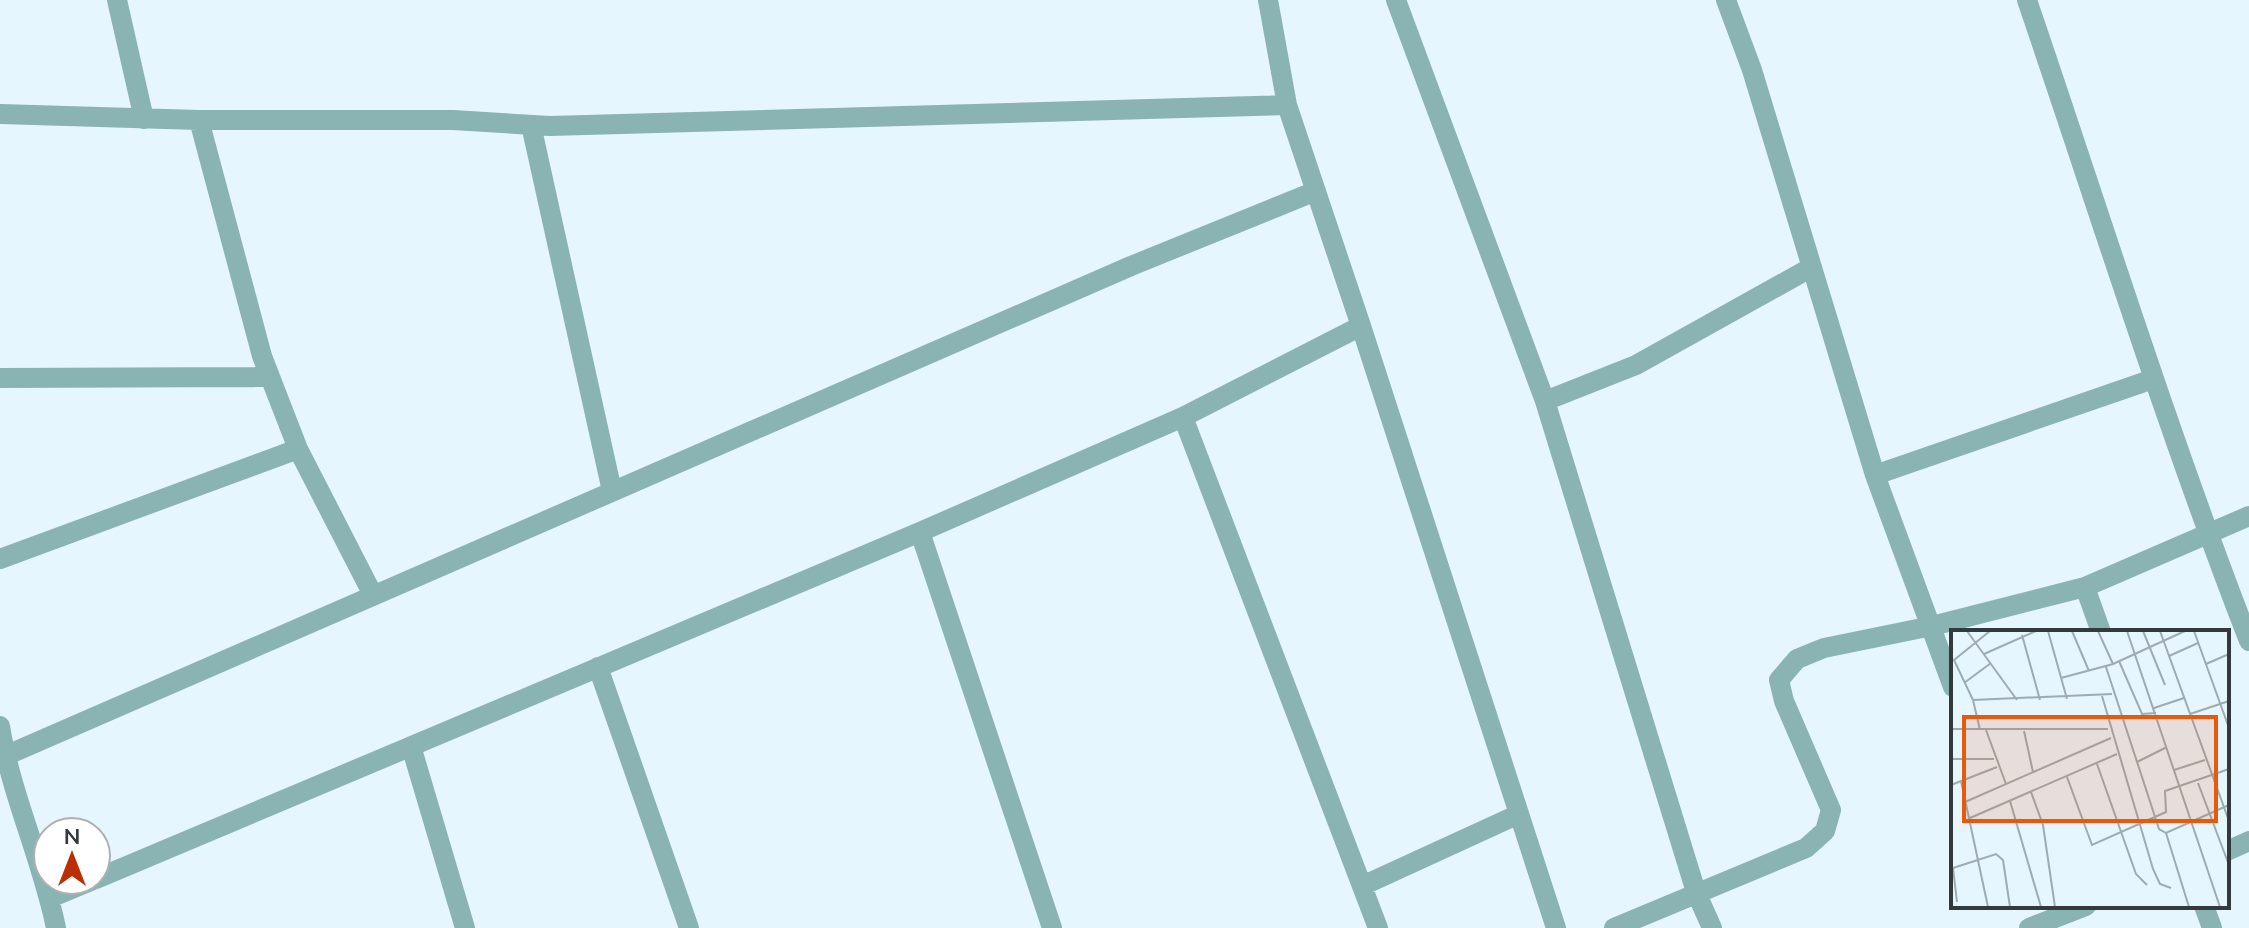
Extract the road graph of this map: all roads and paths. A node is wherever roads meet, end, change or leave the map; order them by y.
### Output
1 (117, 0) edge
2 (1268, 0) edge
3 (1396, 0) edge
4 (1726, 0) edge
5 (2027, 0) edge
6 (1287, 105) junction
7 (0, 114) edge
8 (144, 119) junction
9 (199, 120) junction
10 (531, 125) junction
11 (1316, 191) junction
12 (1812, 267) junction
13 (1361, 326) junction
14 (270, 377) junction
15 (0, 378) edge
16 (2153, 379) junction
17 (1545, 401) junction
18 (1183, 417) junction
19 (298, 449) junction
20 (1875, 475) junction
21 (612, 491) junction
22 (2249, 516) edge
23 (920, 532) junction
24 (2208, 535) junction
25 (0, 559) edge
26 (2085, 587) junction
27 (373, 595) junction
28 (1932, 626) junction
29 (2100, 630) edge
30 (2249, 641) edge
31 (598, 667) junction
32 (1951, 681) edge
33 (0, 726) edge
34 (411, 746) junction
35 (5, 756) junction
36 (1519, 814) junction
37 (2249, 841) edge
38 (2229, 850) edge
39 (112, 873) edge
40 (1362, 886) junction
41 (1696, 892) junction
42 (55, 896) edge
43 (50, 898) junction
44 (2079, 908) edge
45 (2205, 908) edge
46 (2032, 922) edge
47 (56, 928) edge
48 (465, 928) edge
49 (689, 928) edge
50 (1052, 928) edge
51 (1378, 928) edge
52 (1556, 928) edge
53 (1614, 928) edge
54 (1712, 928) edge
55 (2212, 928) edge

1 - 8 street
2 - 6 street
3 - 17 street
4 - 12 street
5 - 16 street
6 - 10 street
6 - 11 street
7 - 8 street
8 - 9 street
9 - 10 street
9 - 14 street
10 - 21 street
11 - 13 street
11 - 21 street
12 - 17 street
12 - 20 street
13 - 18 street
13 - 36 street
14 - 15 street
14 - 19 street
16 - 20 street
16 - 24 street
17 - 41 street
18 - 23 street
18 - 40 street
19 - 25 street
19 - 27 street
20 - 28 street
21 - 27 street
22 - 24 street
23 - 31 street
23 - 50 street
24 - 26 street
24 - 30 street
26 - 28 street
26 - 29 street
27 - 35 street
28 - 32 street
28 - 41 street
31 - 34 street
31 - 49 street
33 - 35 street
34 - 39 street
34 - 48 street
35 - 43 street
36 - 40 street
36 - 52 street
37 - 38 street
40 - 51 street
41 - 53 street
41 - 54 street
42 - 43 street
43 - 47 street
44 - 46 street
45 - 55 street

